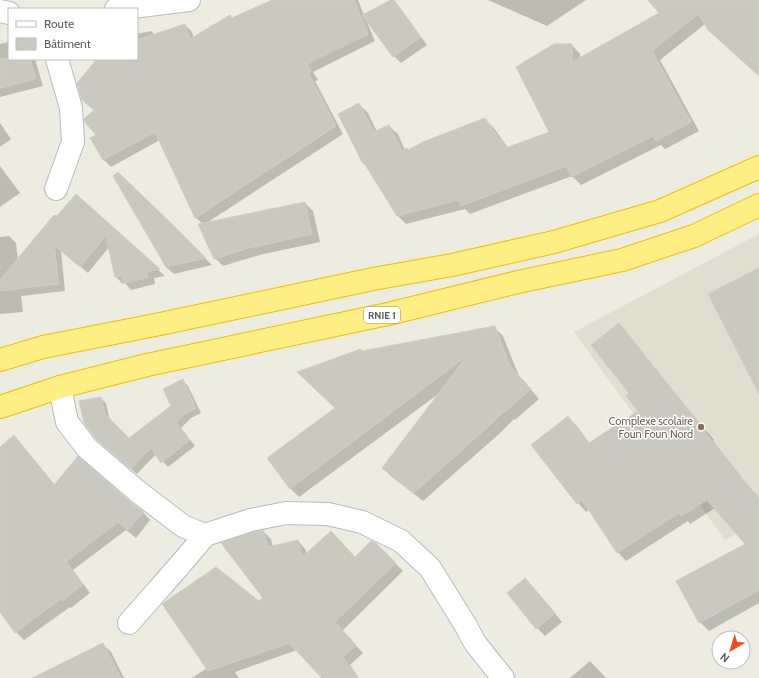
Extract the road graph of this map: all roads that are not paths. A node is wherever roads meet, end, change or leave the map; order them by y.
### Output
1 (189, 0) edge
2 (124, 8) edge
3 (57, 60) edge
4 (759, 167) edge
5 (56, 189) dead end
6 (759, 204) edge
7 (0, 360) edge
8 (60, 388) junction
9 (0, 407) edge
10 (205, 535) junction
11 (129, 624) dead end
12 (503, 678) edge

1 - 2 street
3 - 5 street
4 - 7 highway
6 - 8 highway, RNIE 1
8 - 9 highway, RNIE 1
8 - 10 street
10 - 11 street
10 - 12 street

